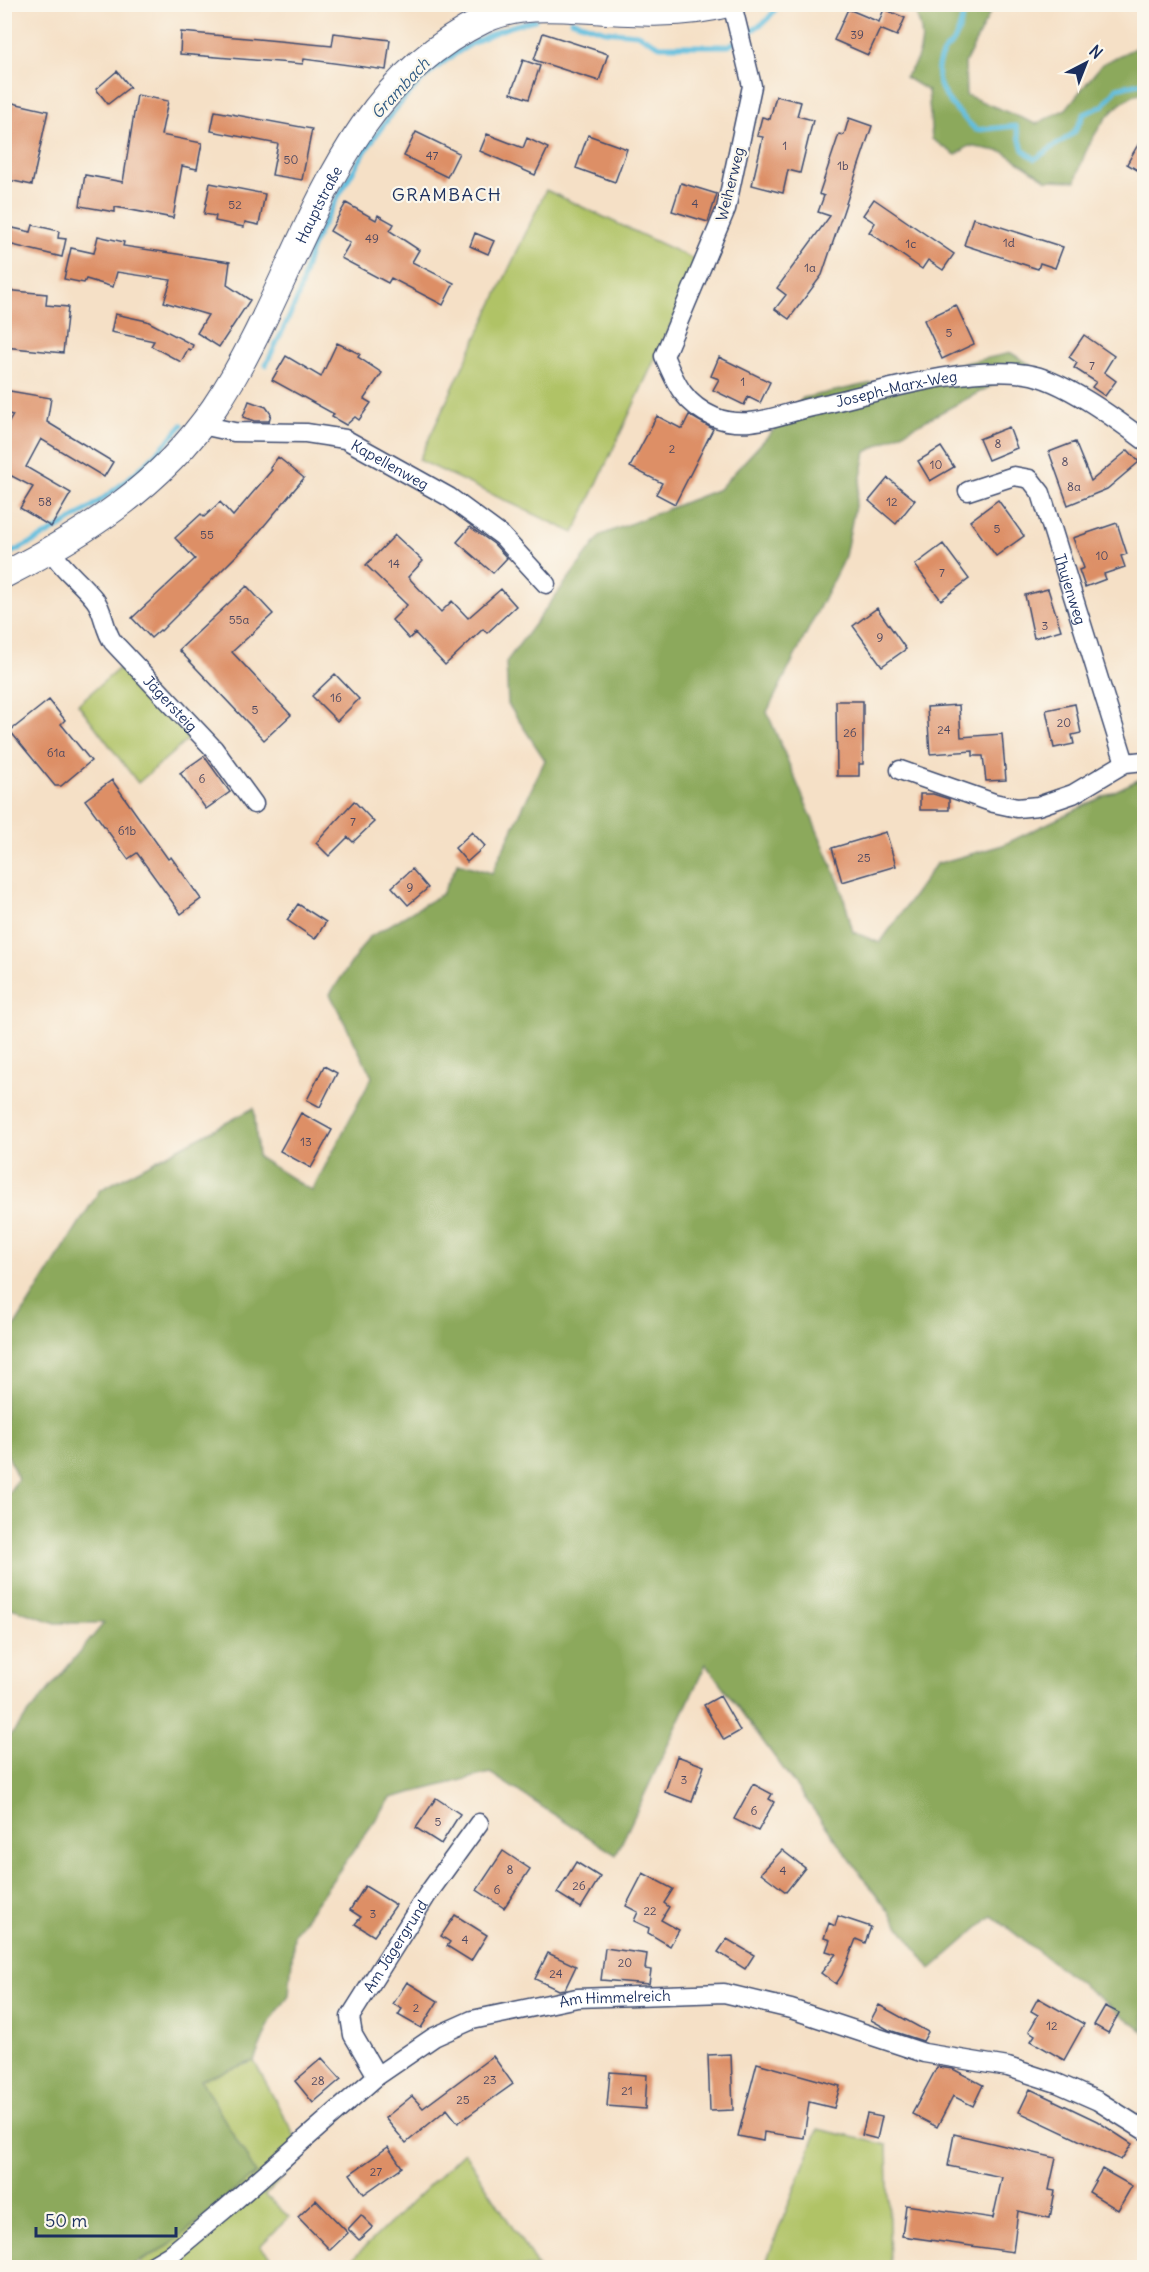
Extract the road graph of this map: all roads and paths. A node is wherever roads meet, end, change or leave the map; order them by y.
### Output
1 (728, 4) edge
2 (732, 4) edge
3 (664, 356) joint
4 (202, 425) junction
5 (1144, 441) edge
6 (968, 491) dead end
7 (51, 551) junction
8 (4, 575) edge
9 (546, 584) dead end
10 (1144, 761) edge
11 (1125, 763) junction
12 (900, 770) dead end
13 (254, 804) dead end
14 (479, 1822) dead end
15 (377, 2076) junction
16 (1144, 2130) edge
17 (148, 2268) edge

1 - 4 main road, Hauptstraße
2 - 3 street, Weiherweg
3 - 5 street, Joseph-Marx-Weg
4 - 7 main road, Hauptstraße
4 - 9 street, Kapellenweg
6 - 11 street, Thujenweg
7 - 8 main road, Hauptstraße
7 - 13 street, Jägersteig
10 - 11 street
11 - 12 street
14 - 15 street, Am Jägergrund
15 - 16 street, Am Himmelreich
15 - 17 street, Am Himmelreich

